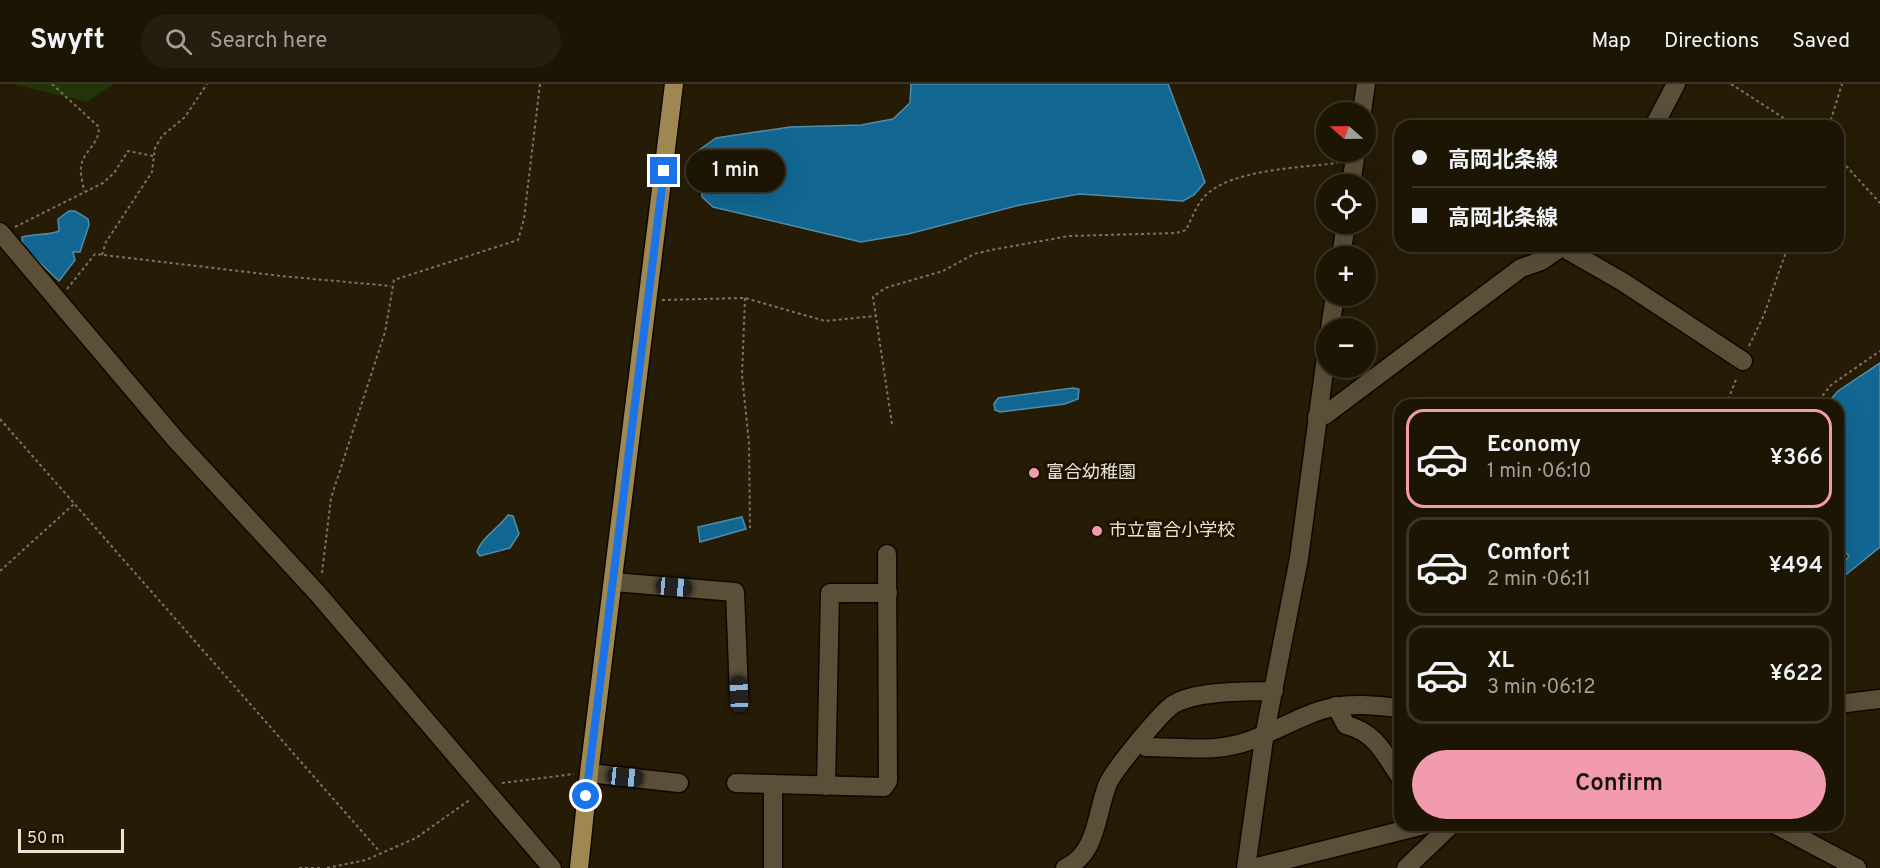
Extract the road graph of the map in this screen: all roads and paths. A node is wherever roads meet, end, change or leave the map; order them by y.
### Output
1 (52, 84) edge
2 (207, 84) edge
3 (540, 84) edge
4 (675, 84) edge
5 (1366, 84) edge
6 (1676, 84) edge
7 (1731, 84) edge
8 (1842, 84) edge
9 (1363, 102) edge
10 (1657, 120) edge
11 (1787, 120) edge
12 (1831, 120) edge
13 (154, 156) junction
14 (1323, 162) edge
15 (1844, 164) edge
16 (84, 191) junction
17 (1880, 203) edge
18 (1, 234) edge
19 (1555, 252) edge
20 (1574, 252) edge
21 (1786, 252) edge
22 (102, 255) junction
23 (391, 286) junction
24 (745, 298) junction
25 (58, 300) junction
26 (647, 300) junction
27 (876, 316) junction
28 (1880, 351) edge
29 (1743, 361) junction
30 (1323, 378) edge
31 (1728, 399) edge
32 (1820, 399) edge
33 (1317, 417) junction
34 (0, 419) edge
35 (892, 424) dead end
36 (74, 504) junction
37 (750, 528) dead end
38 (887, 554) dead end
39 (0, 570) edge
40 (613, 582) junction
41 (888, 593) junction
42 (318, 594) junction
43 (1274, 691) junction
44 (739, 694) dead end
45 (1880, 699) edge
46 (1844, 703) edge
47 (1336, 706) junction
48 (1394, 708) edge
49 (1265, 735) junction
50 (1139, 743) junction
51 (1394, 768) edge
52 (589, 773) junction
53 (679, 783) dead end
54 (736, 783) dead end
55 (773, 786) junction
56 (826, 786) junction
57 (486, 788) junction
58 (1400, 831) edge
59 (1445, 831) edge
60 (1787, 831) edge
61 (380, 852) junction
62 (299, 868) edge
63 (325, 868) edge
64 (552, 868) edge
65 (579, 868) edge
66 (773, 868) edge
67 (1065, 868) edge
68 (1249, 868) edge
69 (1406, 868) edge
70 (1857, 868) edge

1 - 16 path
2 - 13 path
3 - 23 path
4 - 26 main road
5 - 9 street
6 - 10 street
7 - 11 path
8 - 12 path
13 - 16 path
13 - 22 path
14 - 27 path
15 - 17 path
16 - 18 path
18 - 25 street
19 - 33 street
20 - 29 street
21 - 29 path
22 - 23 path
22 - 25 path
23 - 42 path
24 - 26 path
24 - 27 path
24 - 37 path
25 - 42 street
26 - 40 main road
27 - 35 path
28 - 32 path
29 - 31 path
30 - 33 street
33 - 43 street
34 - 36 path
36 - 39 path
36 - 61 path
38 - 41 street
40 - 44 street
40 - 52 main road
41 - 56 street
41 - 56 street
42 - 57 street
43 - 49 street
43 - 50 street
45 - 46 street
47 - 48 street
47 - 49 street
47 - 51 street
49 - 50 street
49 - 68 street
50 - 67 street
52 - 53 street
52 - 57 path
52 - 65 main road
54 - 55 street
55 - 56 street
55 - 66 street
57 - 61 path
57 - 64 street
58 - 68 street
59 - 69 street
60 - 70 street
61 - 63 path
62 - 63 path

